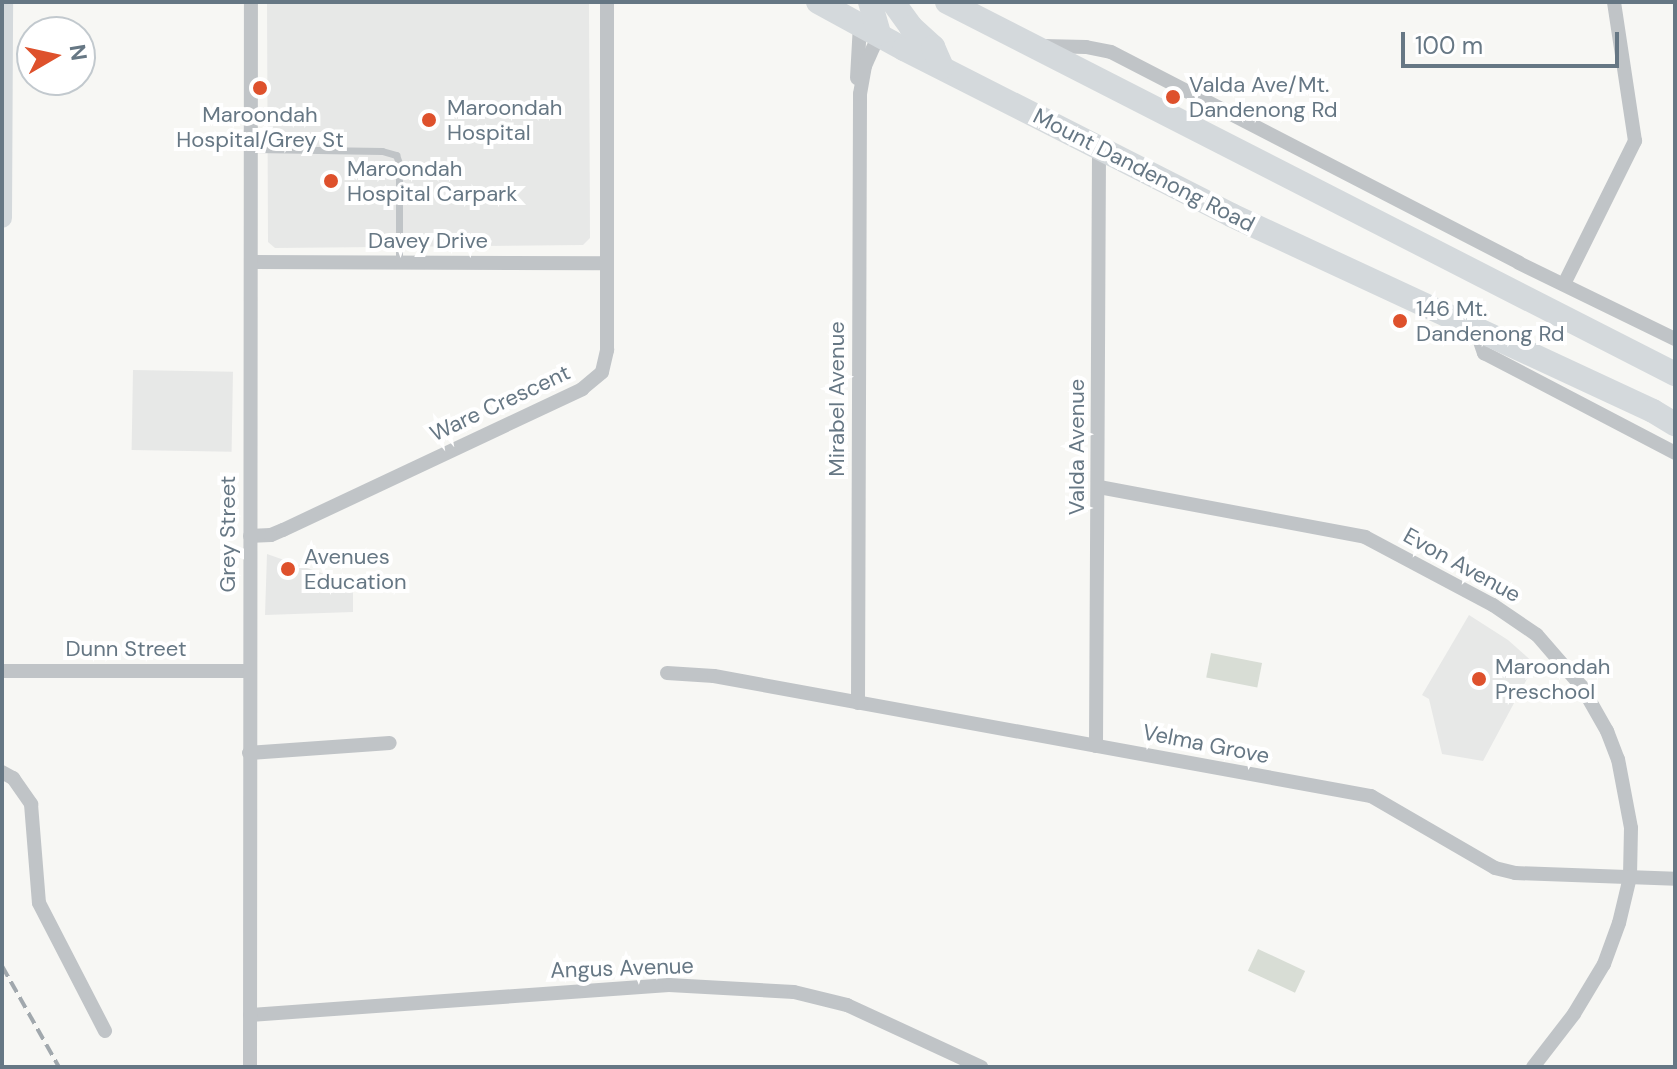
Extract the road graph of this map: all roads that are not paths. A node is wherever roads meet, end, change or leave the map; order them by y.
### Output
1 (3, 2) edge
2 (251, 2) edge
3 (607, 2) edge
4 (818, 2) edge
5 (893, 2) edge
6 (947, 2) edge
7 (1614, 2) edge
8 (870, 15) edge
9 (1031, 46) junction
10 (942, 67) junction
11 (860, 94) junction
12 (1099, 147) junction
13 (250, 149) junction
14 (2, 218) edge
15 (251, 262) junction
16 (399, 263) junction
17 (606, 263) junction
18 (1564, 284) junction
19 (1475, 327) junction
20 (1675, 339) edge
21 (1675, 374) edge
22 (1675, 424) edge
23 (1675, 453) edge
24 (1099, 487) junction
25 (250, 536) junction
26 (2, 671) edge
27 (249, 671) junction
28 (667, 673) dead end
29 (858, 703) junction
30 (390, 743) dead end
31 (1096, 746) junction
32 (249, 753) junction
33 (2, 772) edge
34 (1630, 877) junction
35 (1675, 879) edge
36 (250, 1015) junction
37 (105, 1031) dead end
38 (250, 1067) edge
39 (981, 1067) edge
40 (1533, 1067) edge

1 - 14 main road
2 - 13 street, Grey Street
3 - 17 street, Ware Crescent
4 - 8 main road, Mount Dandenong Road
5 - 8 main road
5 - 10 main road
6 - 9 main road
7 - 18 street
8 - 10 main road, Mount Dandenong Road
8 - 11 street, Mirabel Avenue
8 - 11 street, Mirabel Avenue
9 - 18 street
9 - 21 main road
10 - 12 main road, Mount Dandenong Road
11 - 29 street, Mirabel Avenue
12 - 19 main road, Mount Dandenong Road
12 - 24 street, Valda Avenue
13 - 15 street, Grey Street
13 - 16 lane
15 - 16 street, Davey Drive
15 - 25 street, Grey Street
16 - 17 street, Davey Drive
17 - 25 street, Ware Crescent
18 - 20 street
19 - 22 main road, Mount Dandenong Road
19 - 23 street
24 - 31 street, Valda Avenue
24 - 34 street, Evon Avenue
25 - 27 street, Grey Street
26 - 27 street, Dunn Street
27 - 32 street, Grey Street
28 - 29 street, Velma Grove
29 - 31 street, Velma Grove
30 - 32 street
31 - 34 street, Velma Grove
32 - 36 street, Grey Street
33 - 37 street
34 - 35 street, Velma Grove
34 - 40 street, Evon Avenue
36 - 38 street, Grey Street
36 - 39 street, Angus Avenue

